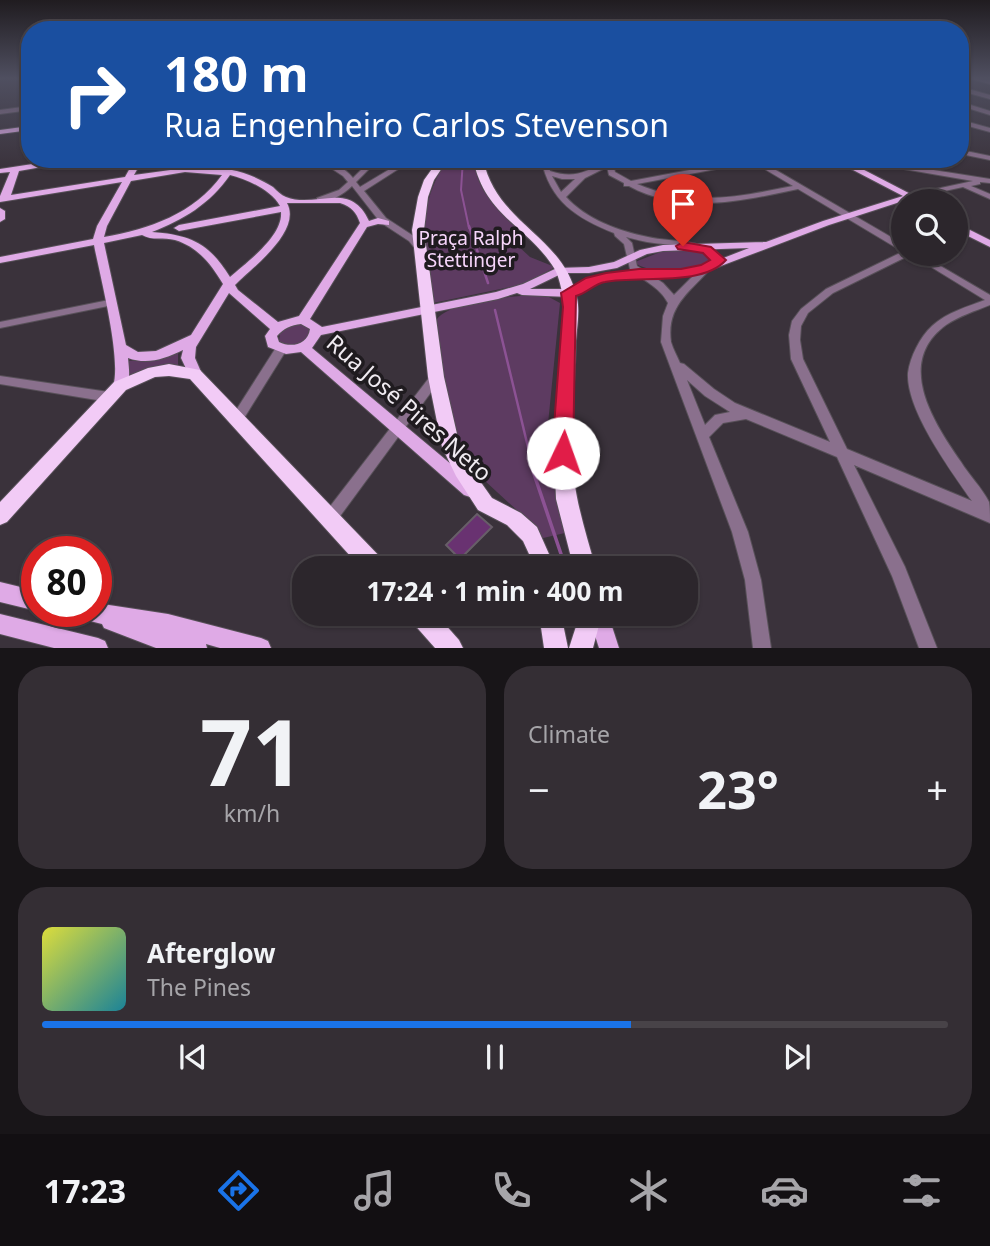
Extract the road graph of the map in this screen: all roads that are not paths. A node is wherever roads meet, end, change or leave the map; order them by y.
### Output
1 (21, 109) edge
2 (0, 112) edge
3 (969, 124) edge
4 (21, 129) edge
5 (990, 130) edge
6 (0, 132) edge
7 (969, 153) edge
8 (990, 158) edge
9 (22, 168) edge
10 (134, 168) edge
11 (230, 168) edge
12 (336, 168) edge
13 (367, 168) edge
14 (384, 168) edge
15 (438, 168) edge
16 (479, 168) edge
17 (546, 168) edge
18 (596, 168) edge
19 (612, 168) edge
20 (714, 168) edge
21 (767, 168) edge
22 (853, 168) edge
23 (900, 168) edge
24 (15, 169) junction
25 (928, 171) junction
26 (0, 172) edge
27 (228, 172) junction
28 (547, 172) junction
29 (612, 173) junction
30 (585, 174) junction
31 (129, 178) junction
32 (988, 180) edge
33 (353, 182) junction
34 (628, 184) junction
35 (963, 185) junction
36 (799, 187) junction
37 (949, 189) edge
38 (360, 190) junction
39 (891, 190) edge
40 (561, 197) junction
41 (990, 197) edge
42 (2, 198) edge
43 (280, 198) junction
44 (320, 200) junction
45 (361, 203) junction
46 (891, 205) edge
47 (0, 211) edge
48 (285, 213) junction
49 (848, 216) junction
50 (0, 219) edge
51 (386, 223) junction
52 (364, 225) junction
53 (607, 227) junction
54 (968, 228) edge
55 (176, 229) junction
56 (968, 231) edge
57 (136, 234) junction
58 (988, 240) edge
59 (98, 241) junction
60 (891, 241) edge
61 (764, 245) junction
62 (696, 247) junction
63 (421, 249) junction
64 (630, 258) junction
65 (0, 260) edge
66 (891, 261) edge
67 (717, 264) junction
68 (934, 266) edge
69 (705, 269) junction
70 (561, 270) junction
71 (639, 273) junction
72 (588, 275) junction
73 (228, 285) junction
74 (569, 293) junction
75 (498, 295) junction
76 (990, 300) edge
77 (672, 301) junction
78 (109, 303) junction
79 (427, 310) junction
80 (303, 320) junction
81 (0, 325) edge
82 (277, 328) junction
83 (317, 331) junction
84 (194, 338) junction
85 (303, 346) junction
86 (120, 347) junction
87 (281, 349) junction
88 (677, 364) junction
89 (195, 374) junction
90 (436, 377) junction
91 (0, 380) edge
92 (701, 388) junction
93 (685, 390) junction
94 (115, 391) junction
95 (744, 415) junction
96 (237, 419) junction
97 (400, 427) junction
98 (703, 435) junction
99 (839, 452) junction
100 (485, 503) junction
101 (0, 516) edge
102 (990, 516) edge
103 (330, 518) junction
104 (365, 556) edge
105 (539, 556) edge
106 (581, 556) edge
107 (0, 592) edge
108 (21, 597) edge
109 (112, 616) edge
110 (112, 622) edge
111 (0, 624) edge
112 (430, 626) edge
113 (553, 626) edge
114 (587, 626) edge
115 (602, 626) edge
116 (44, 642) edge
117 (445, 643) edge
118 (82, 646) edge
119 (557, 647) edge
120 (98, 648) edge
121 (197, 648) edge
122 (261, 648) edge
123 (581, 648) edge
124 (609, 648) edge
125 (762, 648) edge
126 (928, 648) edge

1 - 2 street
3 - 5 street
4 - 6 main road
7 - 8 street
9 - 24 main road
10 - 31 main road
11 - 27 main road
12 - 33 street
13 - 33 street
14 - 38 street
15 - 63 highway
16 - 70 highway
17 - 28 street
18 - 30 street
19 - 29 street
20 - 34 street
21 - 36 street
22 - 39 main road
23 - 25 street
24 - 26 main road
24 - 42 main road
25 - 32 street
25 - 35 street
27 - 31 main road
27 - 43 main road
27 - 55 main road
28 - 30 street
28 - 40 street
29 - 30 street
29 - 34 street
30 - 40 street
31 - 42 main road
31 - 59 main road
32 - 35 street
33 - 38 street
33 - 44 street
34 - 36 street
35 - 37 street
35 - 41 street
36 - 49 street
38 - 45 street
40 - 53 street
43 - 44 main road
43 - 48 main road
44 - 45 main road
44 - 48 main road
45 - 51 street
45 - 52 main road
46 - 49 main road
47 - 50 main road
48 - 55 main road
48 - 73 main road
49 - 60 street
49 - 61 main road
51 - 52 main road
51 - 63 street
52 - 80 main road
53 - 62 street
53 - 64 street
54 - 58 main road
55 - 57 main road
55 - 57 main road
55 - 73 main road
56 - 58 main road
57 - 59 main road
59 - 65 main road
59 - 78 main road
61 - 62 main road
61 - 67 main road
62 - 64 main road
62 - 67 street
63 - 79 highway
64 - 71 street
64 - 72 main road
66 - 99 street
67 - 69 main road
68 - 76 street
69 - 71 main road
69 - 77 street
70 - 72 main road
70 - 74 highway
70 - 75 main road
71 - 72 main road
71 - 77 street
72 - 74 main road
73 - 82 main road
73 - 84 main road
74 - 75 main road
74 - 106 highway
75 - 79 main road
76 - 102 street
77 - 88 street
78 - 81 street
78 - 86 main road
79 - 83 main road
79 - 90 highway
80 - 82 main road
80 - 83 main road
82 - 87 main road
83 - 85 main road
84 - 86 main road
84 - 89 main road
85 - 87 main road
85 - 97 main road, Rua José Pires Neto
86 - 94 main road
87 - 96 street
88 - 92 street
88 - 93 street
89 - 94 highway
89 - 96 highway
90 - 97 street
90 - 100 highway
91 - 94 street
92 - 93 street
92 - 95 street
93 - 98 street
94 - 101 highway
95 - 98 street
95 - 99 street
96 - 103 highway
97 - 100 main road, Rua José Pires Neto
97 - 103 street
98 - 125 street
99 - 102 street
99 - 126 street
100 - 105 highway
103 - 104 highway
107 - 108 main road
109 - 122 main road
110 - 121 main road
111 - 116 main road
112 - 117 highway
113 - 119 highway
114 - 123 highway
115 - 124 main road
116 - 118 main road
118 - 120 main road

